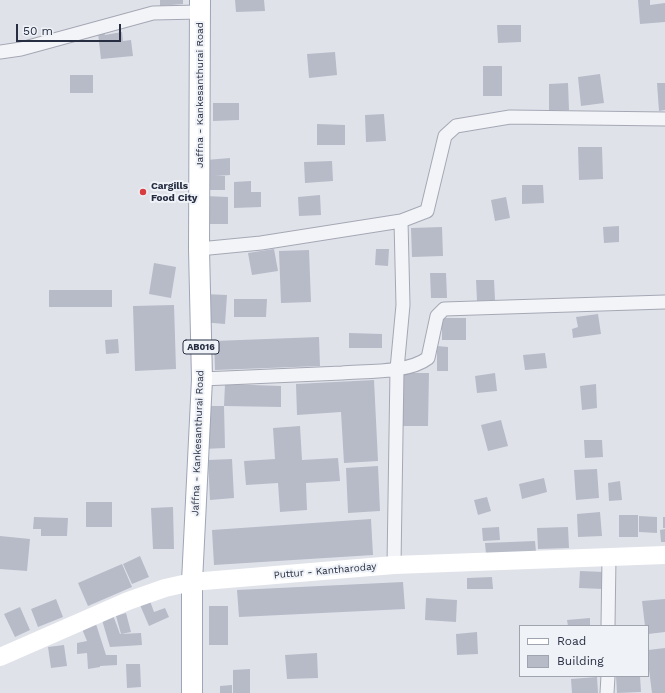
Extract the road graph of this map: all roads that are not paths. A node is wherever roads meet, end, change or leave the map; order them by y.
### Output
1 (200, 6) edge
2 (0, 52) edge
3 (665, 119) edge
4 (402, 221) junction
5 (200, 248) junction
6 (665, 302) edge
7 (397, 369) junction
8 (202, 379) junction
9 (665, 555) edge
10 (610, 557) junction
11 (394, 565) junction
12 (192, 582) junction
13 (608, 625) edge
14 (0, 657) edge
15 (608, 677) edge
16 (192, 693) edge
17 (607, 693) edge

1 - 2 street
1 - 5 main road, Jaffna - Kankesanthurai Road / AB016
3 - 4 street
4 - 5 street
4 - 7 street
5 - 8 main road, Jaffna - Kankesanthurai Road / AB016
6 - 7 street
7 - 8 street
7 - 11 street
8 - 12 main road, Jaffna - Kankesanthurai Road / AB016
9 - 10 main road, Puttur - Kantharoday
10 - 11 main road, Puttur - Kantharoday
10 - 13 street
11 - 12 main road, Puttur - Kantharoday
12 - 14 main road, Puttur - Kantharoday
12 - 16 main road, Jaffna - Kankesanthurai Road / AB016
15 - 17 street

